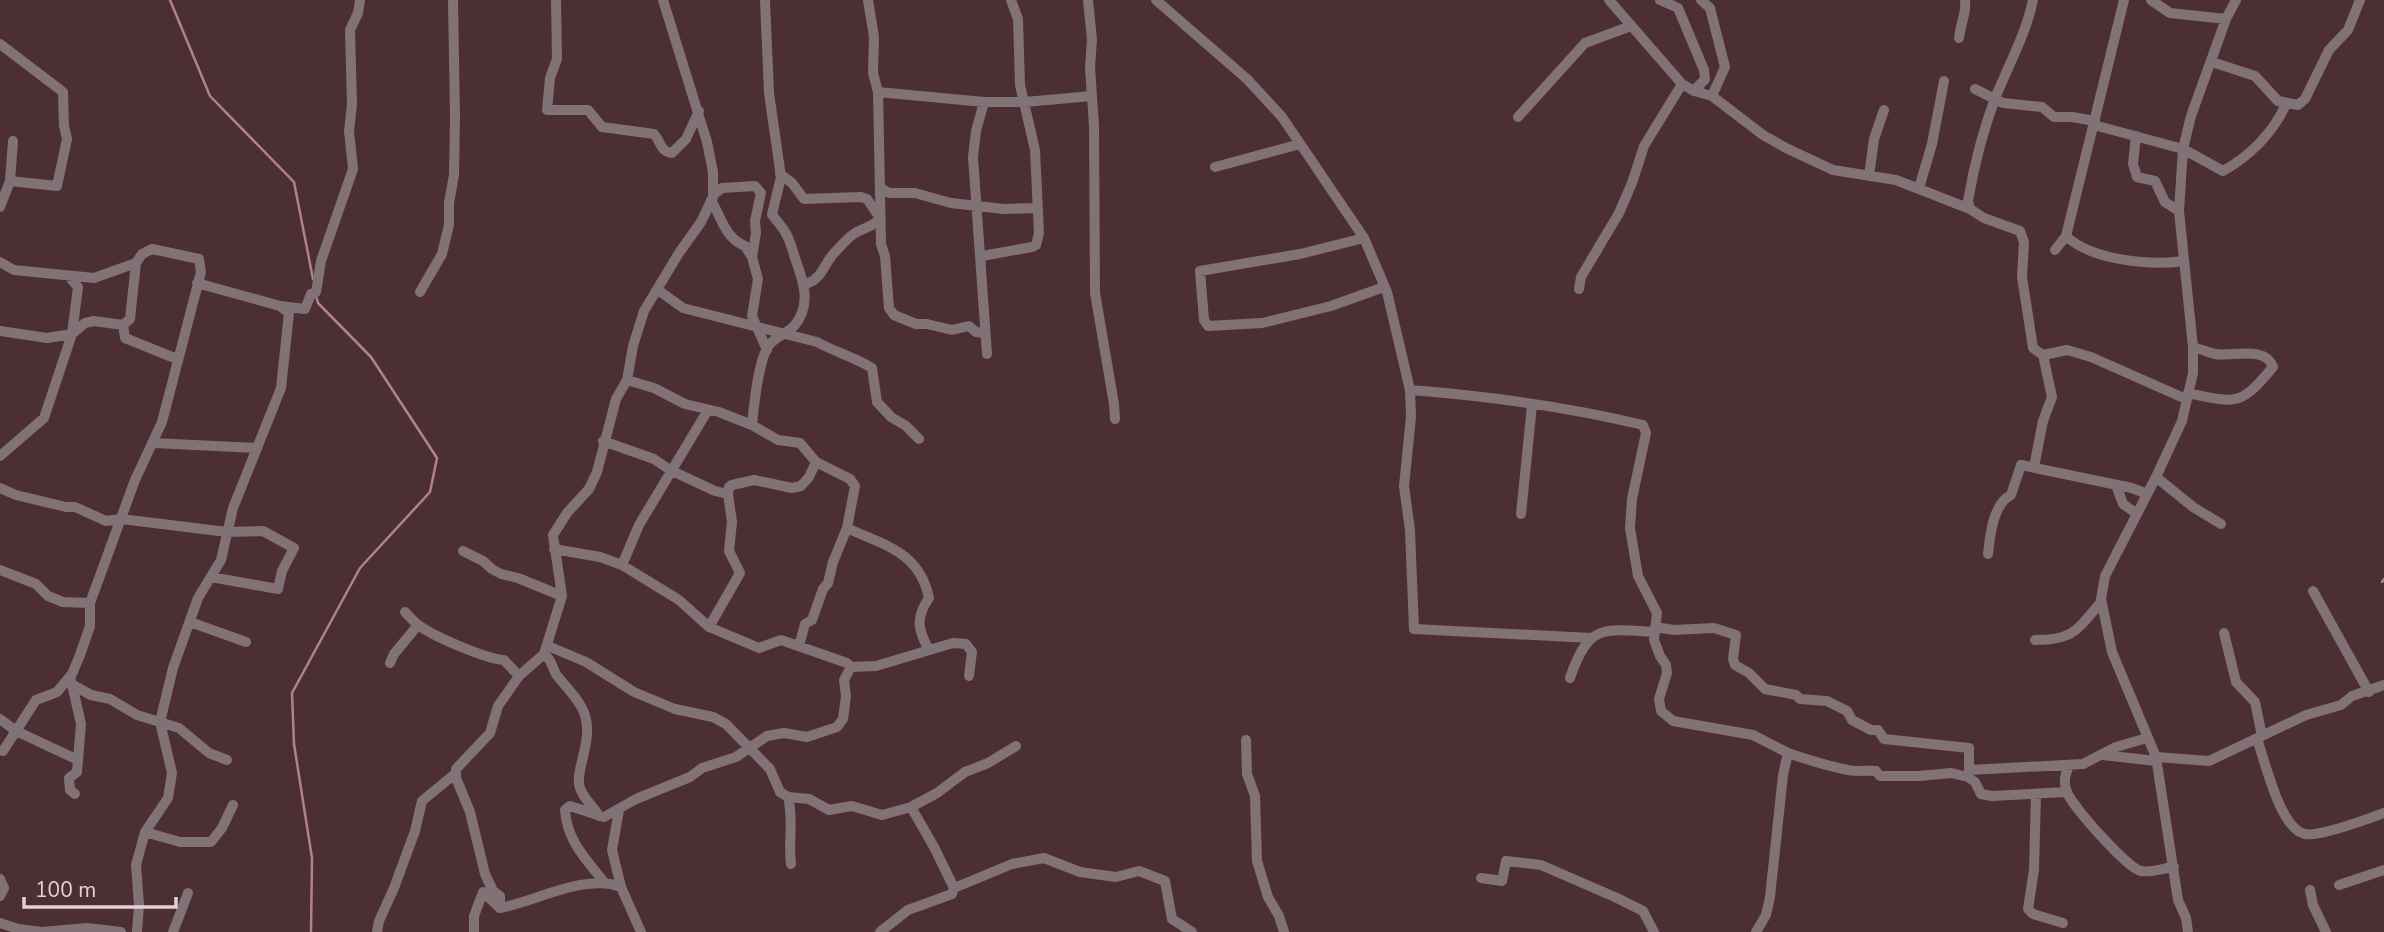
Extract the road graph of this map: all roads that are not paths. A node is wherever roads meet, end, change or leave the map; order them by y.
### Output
1 (360, 0) edge
2 (453, 0) edge
3 (556, 0) edge
4 (663, 0) edge
5 (765, 0) edge
6 (868, 0) edge
7 (1011, 0) edge
8 (1088, 0) edge
9 (1156, 0) edge
10 (1609, 0) edge
11 (1660, 0) edge
12 (1695, 0) edge
13 (1701, 0) edge
14 (1965, 0) edge
15 (2033, 0) edge
16 (2124, 0) edge
17 (2151, 0) edge
18 (2236, 0) edge
19 (2360, 0) edge
20 (1678, 8) junction
21 (2226, 19) junction
22 (1631, 26) junction
23 (1959, 38) dead end
24 (0, 44) edge
25 (1722, 55) junction
26 (2212, 62) junction
27 (1704, 70) junction
28 (1944, 81) dead end
29 (1682, 84) junction
30 (1975, 89) dead end
31 (1694, 91) junction
32 (878, 92) junction
33 (1092, 96) junction
34 (1712, 96) junction
35 (1995, 98) junction
36 (984, 102) junction
37 (1024, 102) junction
38 (2286, 104) junction
39 (1884, 110) dead end
40 (699, 111) junction
41 (1518, 117) dead end
42 (2094, 123) junction
43 (2136, 136) junction
44 (13, 141) dead end
45 (1300, 144) junction
46 (2183, 149) junction
47 (1215, 167) dead end
48 (780, 174) junction
49 (1870, 176) junction
50 (10, 181) junction
51 (881, 188) junction
52 (1919, 188) junction
53 (712, 198) junction
54 (977, 205) junction
55 (0, 207) edge
56 (1036, 208) junction
57 (1970, 209) junction
58 (772, 210) junction
59 (2179, 211) junction
60 (880, 218) junction
61 (756, 233) junction
62 (2066, 236) junction
63 (1364, 238) junction
64 (2054, 250) dead end
65 (982, 256) junction
66 (752, 257) junction
67 (2183, 261) junction
68 (0, 262) edge
69 (135, 263) junction
70 (70, 278) junction
71 (197, 283) junction
72 (804, 284) junction
73 (1384, 287) junction
74 (1579, 289) dead end
75 (658, 290) junction
76 (420, 292) dead end
77 (280, 306) junction
78 (123, 325) junction
79 (758, 329) junction
80 (0, 331) edge
81 (984, 333) junction
82 (72, 334) junction
83 (784, 335) junction
84 (2193, 347) junction
85 (767, 351) junction
86 (987, 354) dead end
87 (2043, 355) junction
88 (177, 359) junction
89 (627, 380) junction
90 (1410, 390) junction
91 (2187, 396) junction
92 (1532, 405) junction
93 (708, 410) junction
94 (1115, 419) dead end
95 (752, 425) junction
96 (919, 439) dead end
97 (603, 441) junction
98 (153, 443) junction
99 (256, 448) junction
100 (0, 456) edge
101 (816, 462) junction
102 (2034, 467) junction
103 (670, 470) junction
104 (2156, 477) junction
105 (2116, 485) junction
106 (0, 488) edge
107 (728, 494) junction
108 (2147, 494) junction
109 (1521, 514) dead end
110 (2137, 514) junction
111 (121, 519) junction
112 (2221, 524) dead end
113 (846, 528) junction
114 (227, 532) junction
115 (554, 549) junction
116 (463, 551) dead end
117 (1988, 554) dead end
118 (622, 565) junction
119 (1, 570) edge
120 (211, 577) junction
121 (2313, 592) dead end
122 (562, 596) junction
123 (2101, 602) junction
124 (90, 603) junction
125 (405, 612) dead end
126 (190, 622) junction
127 (418, 625) junction
128 (709, 627) junction
129 (1655, 629) junction
130 (2224, 633) dead end
131 (1591, 638) junction
132 (2035, 640) dead end
133 (246, 642) dead end
134 (799, 646) junction
135 (546, 650) junction
136 (929, 650) junction
137 (390, 663) dead end
138 (851, 667) junction
139 (519, 676) junction
140 (969, 676) dead end
141 (1570, 678) dead end
142 (71, 679) junction
143 (2384, 685) edge
144 (2369, 692) junction
145 (0, 719) edge
146 (160, 722) junction
147 (16, 731) junction
148 (2260, 737) junction
149 (740, 738) junction
150 (2147, 738) junction
151 (1246, 740) dead end
152 (1016, 746) dead end
153 (751, 748) junction
154 (3, 751) dead end
155 (1788, 753) junction
156 (2100, 755) junction
157 (736, 757) junction
158 (2156, 759) junction
159 (78, 760) junction
160 (228, 760) dead end
161 (2069, 766) junction
162 (456, 773) junction
163 (2067, 792) junction
164 (75, 794) dead end
165 (2036, 794) junction
166 (788, 797) junction
167 (233, 805) dead end
168 (911, 807) junction
169 (619, 810) junction
170 (599, 816) junction
171 (2383, 817) edge
172 (145, 832) junction
173 (588, 862) junction
174 (790, 864) dead end
175 (2174, 867) junction
176 (2384, 870) edge
177 (0, 878) edge
178 (1481, 878) dead end
179 (604, 882) junction
180 (584, 883) junction
181 (2339, 885) dead end
182 (621, 887) junction
183 (954, 888) junction
184 (2310, 890) dead end
185 (188, 893) dead end
186 (0, 896) edge
187 (500, 908) junction
188 (0, 923) edge
189 (2063, 923) dead end
190 (18, 930) edge
191 (172, 931) edge
192 (1755, 931) edge
193 (121, 932) edge
194 (137, 932) edge
195 (377, 932) edge
196 (474, 932) edge
197 (641, 932) edge
198 (880, 932) edge
199 (1192, 932) edge
200 (1284, 932) edge
201 (1654, 932) edge
202 (2188, 932) edge
203 (2326, 932) edge

1 - 77 street
2 - 76 street
3 - 40 street
4 - 40 street
5 - 48 street
6 - 32 street
7 - 37 street
8 - 33 street
9 - 45 street
10 - 22 street
11 - 20 street
12 - 20 street
13 - 25 street
14 - 23 street
15 - 35 street
16 - 42 street
17 - 21 street
18 - 21 street
19 - 38 street
20 - 27 street
21 - 26 street
22 - 29 street
22 - 41 street
24 - 50 street
25 - 27 street
25 - 34 street
26 - 38 street
26 - 46 street
27 - 31 street
28 - 52 street
29 - 31 street
29 - 74 street
30 - 35 street
31 - 34 street
32 - 36 street
32 - 51 street
33 - 37 street
33 - 94 street
34 - 49 street
35 - 42 street
35 - 57 street
36 - 37 street
36 - 54 street
37 - 56 street
38 - 46 street
39 - 49 street
40 - 53 street
42 - 43 street
42 - 62 street
43 - 46 street
43 - 59 street
44 - 50 street
45 - 47 street
45 - 63 street
46 - 59 street
48 - 58 street
48 - 60 street
49 - 52 street
50 - 55 street
51 - 54 street
51 - 60 street
52 - 57 street
53 - 61 street
53 - 66 street
53 - 75 street
54 - 56 street
54 - 65 street
56 - 65 street
57 - 87 street
58 - 61 street
58 - 72 street
59 - 67 street
60 - 72 street
60 - 81 street
61 - 66 street
62 - 64 street
62 - 67 street
63 - 73 street
63 - 73 street
65 - 81 street
66 - 79 street
67 - 84 street
68 - 70 street
69 - 70 street
69 - 71 street
69 - 78 street
70 - 82 street
71 - 77 street
71 - 88 street
72 - 83 street
73 - 90 street
75 - 79 street
75 - 89 street
77 - 99 street
78 - 82 street
78 - 88 street
79 - 83 street
79 - 85 street
80 - 82 street
81 - 86 street
82 - 100 street
83 - 85 street
83 - 96 street
84 - 91 street
84 - 91 street
85 - 95 street
87 - 91 street
87 - 102 street
88 - 98 street
89 - 93 street
89 - 97 street
90 - 92 street
90 - 131 street
91 - 104 street
92 - 109 street
92 - 129 street
93 - 95 street
93 - 103 street
95 - 101 street
97 - 103 street
97 - 115 street
98 - 99 street
98 - 111 street
99 - 114 street
101 - 107 street
101 - 113 street
102 - 105 street
102 - 117 street
103 - 107 street
103 - 118 street
104 - 108 street
104 - 112 street
105 - 108 street
105 - 110 street
106 - 111 street
107 - 128 street
108 - 110 street
110 - 123 street
111 - 114 street
111 - 124 street
113 - 134 street
113 - 136 street
114 - 120 street
114 - 120 street
115 - 118 street
115 - 122 street
116 - 122 street
118 - 128 street
119 - 124 street
120 - 126 street
121 - 144 street
122 - 135 street
123 - 132 street
123 - 150 street
124 - 142 street
125 - 127 street
126 - 133 street
126 - 146 street
127 - 137 street
127 - 139 street
128 - 134 street
129 - 131 street
129 - 155 street
129 - 161 street
130 - 148 street
131 - 141 street
134 - 138 street
135 - 139 street
135 - 149 street
135 - 170 street
136 - 138 street
136 - 140 street
138 - 153 street
139 - 162 street
142 - 146 street
142 - 147 street
142 - 159 street
143 - 144 street
144 - 148 street
145 - 147 street
146 - 160 street
146 - 172 street
147 - 154 street
147 - 159 street
148 - 158 street
148 - 171 street
149 - 153 street
149 - 157 street
150 - 156 street
150 - 158 street
151 - 200 street
152 - 168 street
153 - 157 street
153 - 166 street
155 - 165 street
155 - 192 street
156 - 158 street
156 - 161 street
157 - 169 street
158 - 175 street
159 - 164 street
161 - 163 street
162 - 187 street
162 - 195 street
163 - 165 street
163 - 175 street
165 - 189 street
166 - 168 street
166 - 174 street
167 - 172 street
168 - 183 street
169 - 170 street
169 - 182 street
170 - 173 street
172 - 194 street
173 - 179 street
173 - 180 street
175 - 202 street
176 - 181 street
177 - 186 street
178 - 201 street
179 - 180 street
179 - 182 street
180 - 187 street
182 - 197 street
183 - 198 street
183 - 199 street
184 - 203 street
185 - 191 street
187 - 196 street
188 - 190 street
190 - 193 street

